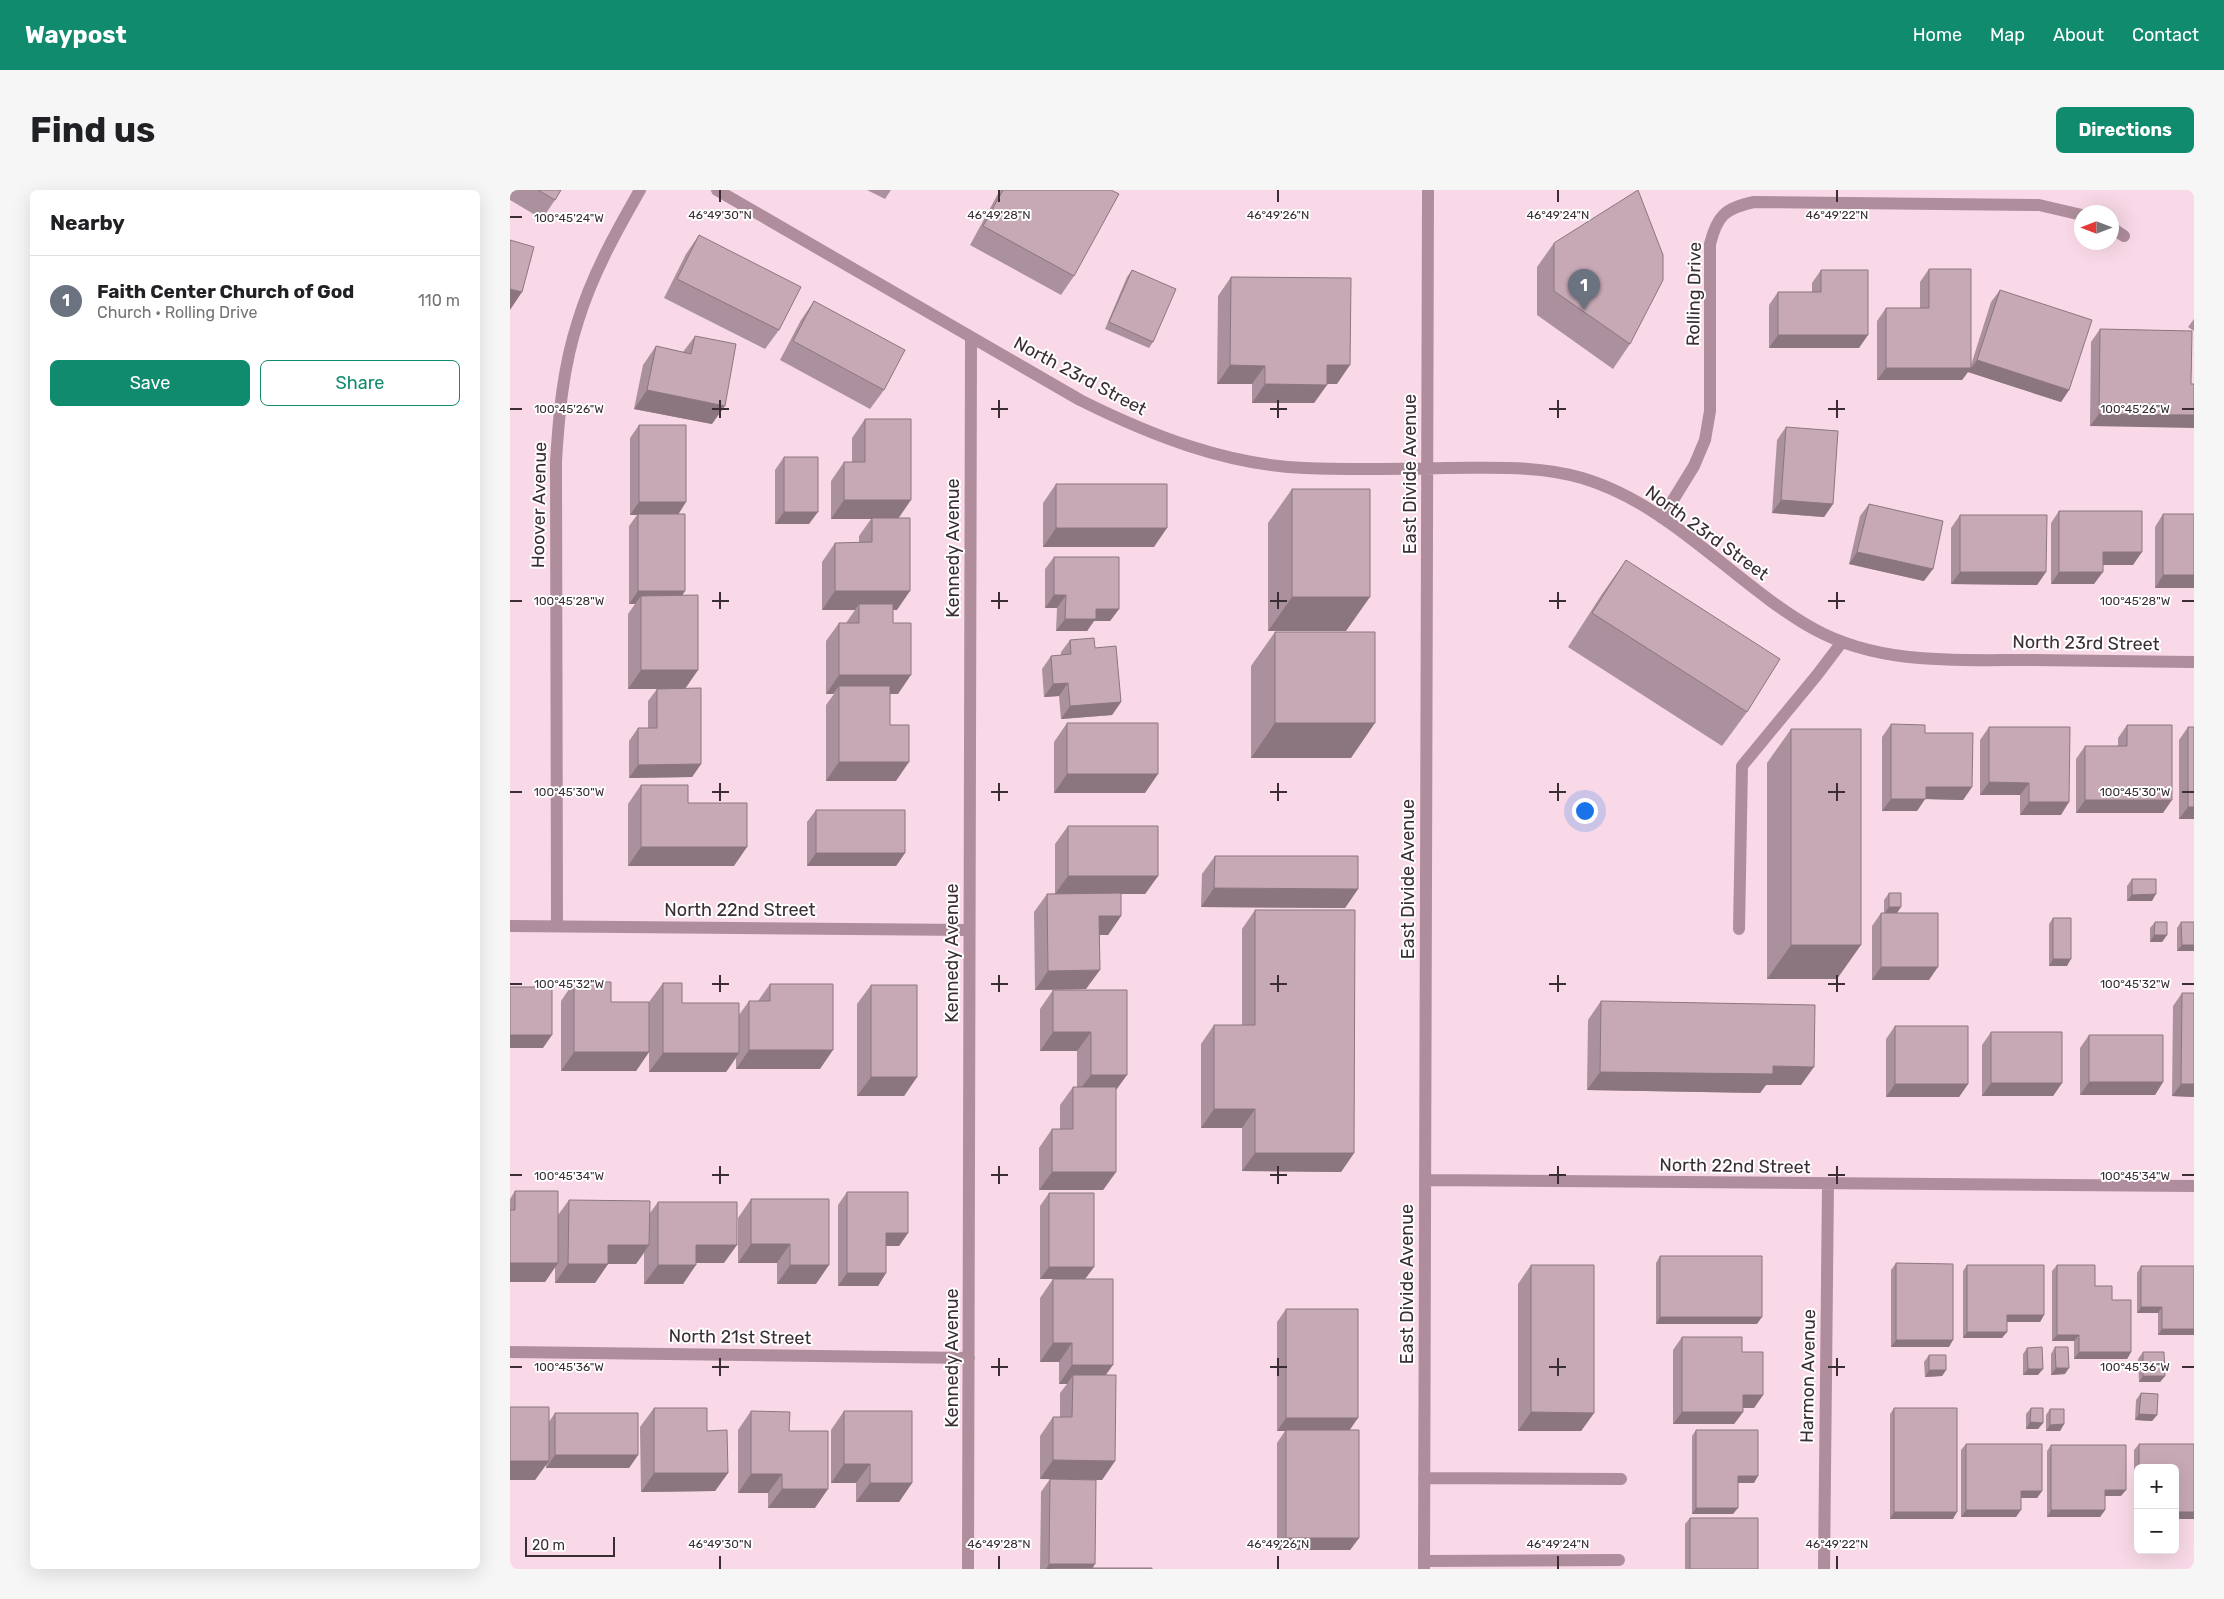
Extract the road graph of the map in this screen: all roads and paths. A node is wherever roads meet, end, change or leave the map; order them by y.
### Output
1 (640, 190) edge
2 (717, 190) edge
3 (1428, 190) edge
4 (2074, 212) edge
5 (2119, 233) edge
6 (2124, 236) dead end
7 (972, 338) junction
8 (1427, 468) junction
9 (1662, 518) junction
10 (1842, 642) junction
11 (2194, 662) edge
12 (510, 926) edge
13 (557, 926) junction
14 (1739, 928) dead end
15 (969, 930) junction
16 (1425, 1180) junction
17 (1828, 1184) junction
18 (2194, 1186) edge
19 (510, 1352) edge
20 (969, 1358) junction
21 (1424, 1478) junction
22 (1620, 1478) dead end
23 (1619, 1560) dead end
24 (1424, 1565) edge
25 (968, 1569) edge
26 (1824, 1569) edge

1 - 13 street, Hoover Avenue
2 - 7 street, North 23rd Street
3 - 8 street, East Divide Avenue
4 - 9 street, Rolling Drive
5 - 6 street
7 - 8 street, North 23rd Street
7 - 15 street, Kennedy Avenue
8 - 9 street, North 23rd Street
8 - 16 street, East Divide Avenue
9 - 10 street, North 23rd Street
10 - 11 street, North 23rd Street
10 - 14 street
12 - 13 street, North 22nd Street
13 - 15 street, North 22nd Street
15 - 20 street, Kennedy Avenue
16 - 17 street, North 22nd Street
16 - 21 street, East Divide Avenue
17 - 18 street, North 22nd Street
17 - 26 street, Harmon Avenue
19 - 20 street, North 21st Street
20 - 25 street, Kennedy Avenue
21 - 22 street
21 - 24 street, East Divide Avenue
23 - 24 street

